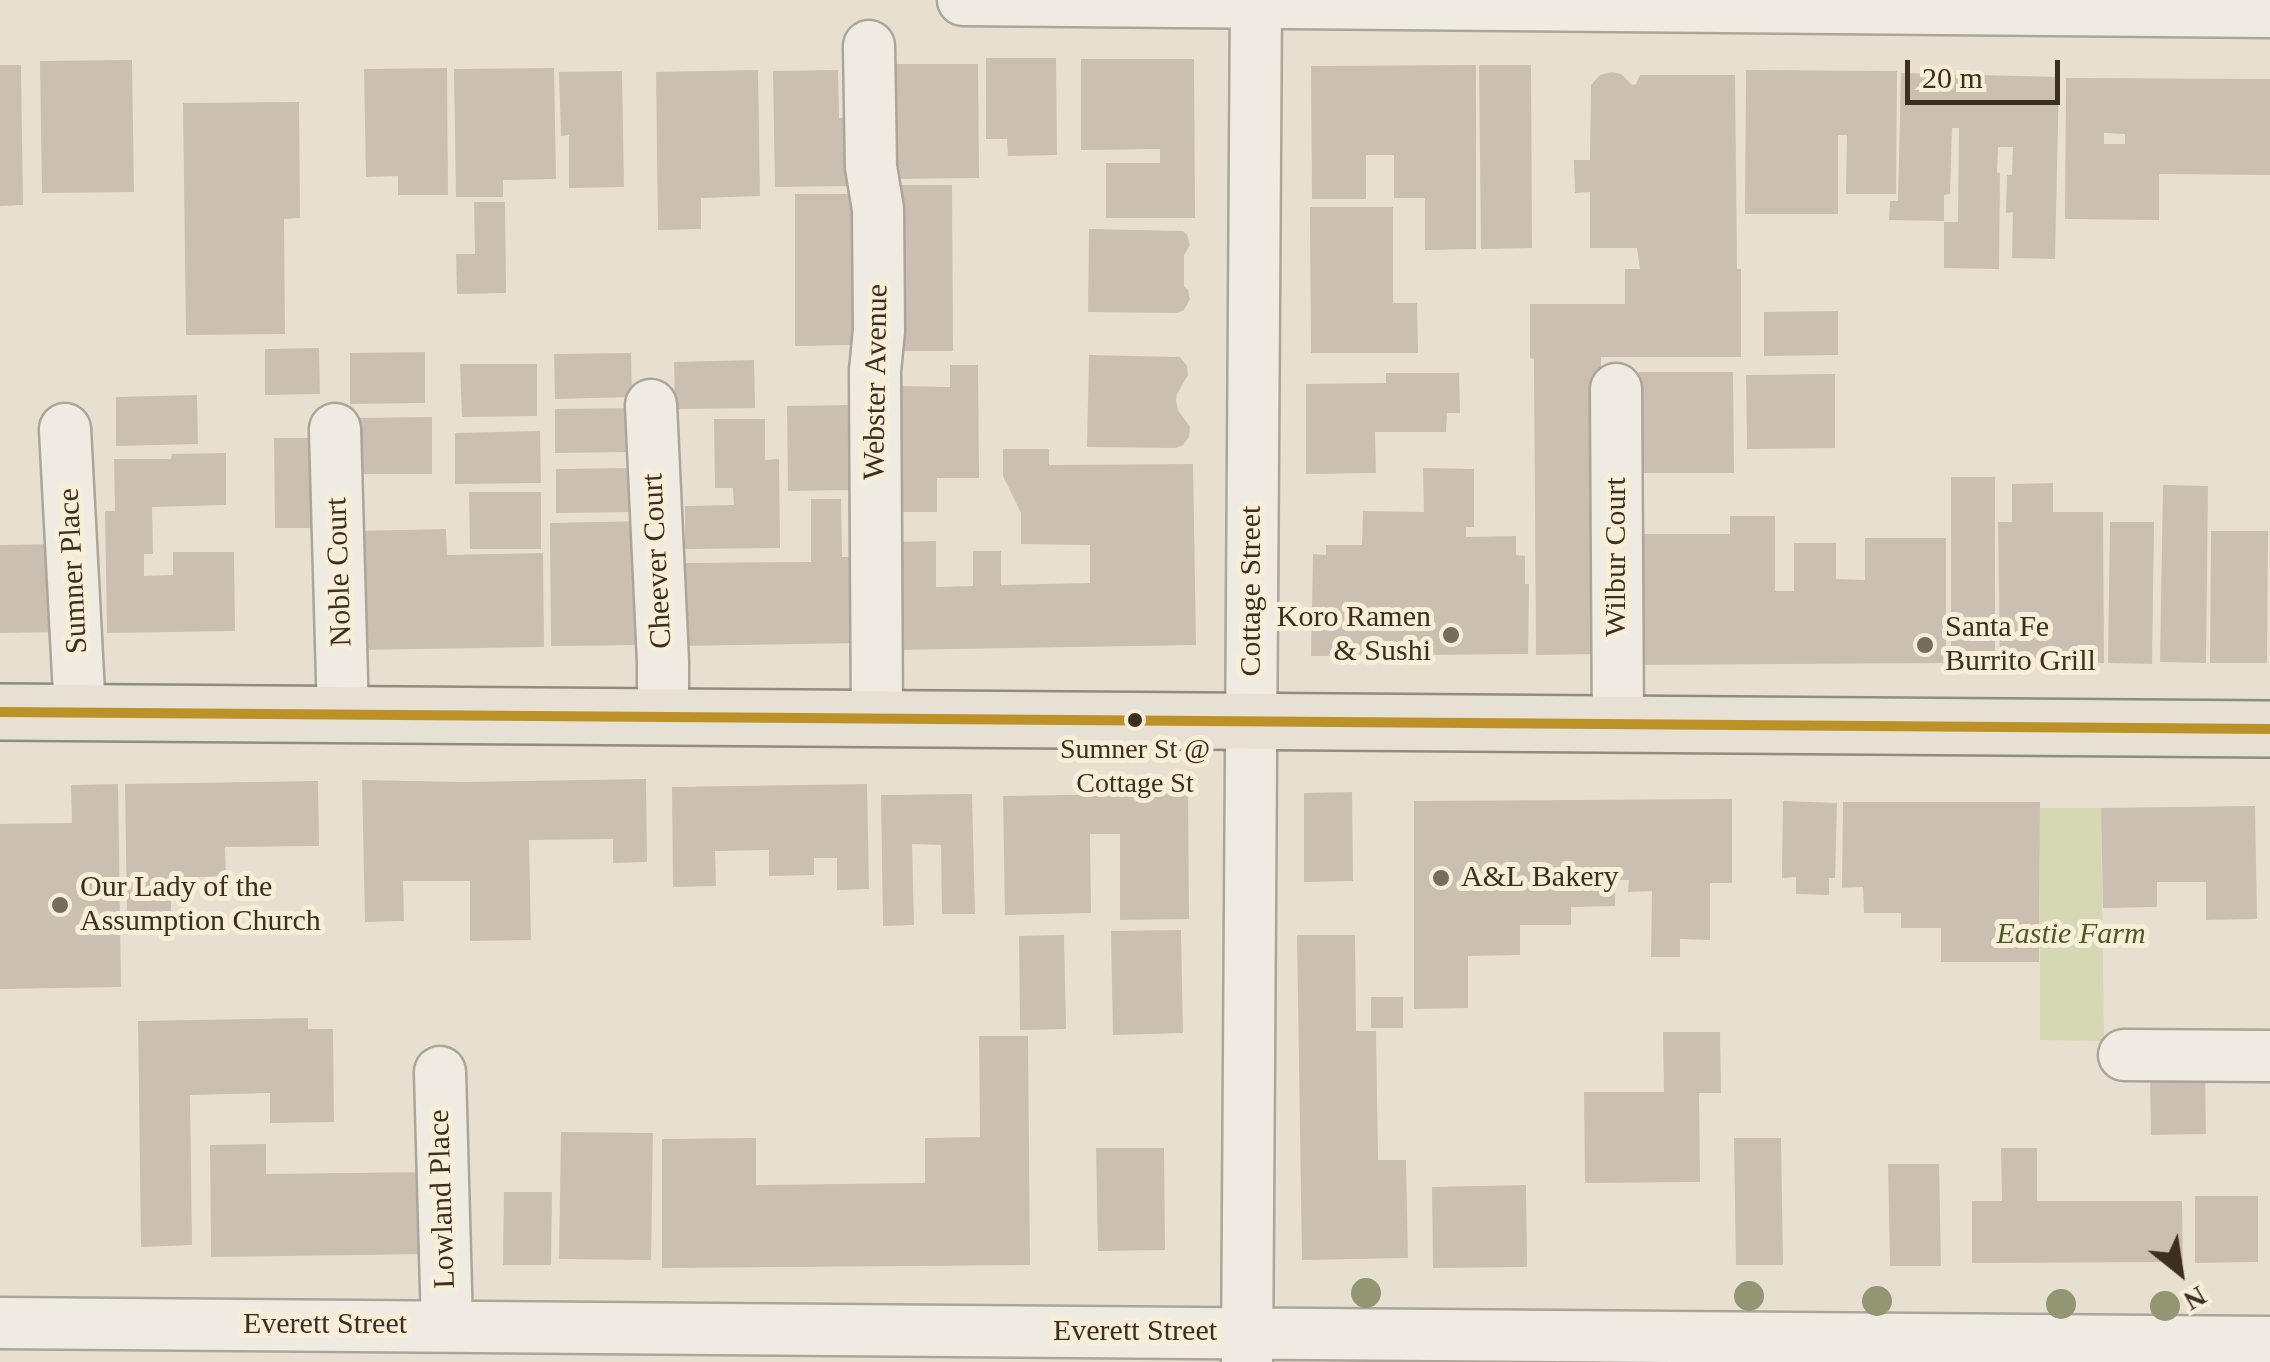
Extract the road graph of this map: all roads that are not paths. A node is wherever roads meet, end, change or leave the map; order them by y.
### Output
1 (964, 0) edge
2 (1256, 1) edge
3 (2270, 12) edge
4 (869, 46) dead end
5 (1616, 389) dead end
6 (651, 405) dead end
7 (65, 429) dead end
8 (335, 429) dead end
9 (0, 712) edge
10 (80, 713) junction
11 (343, 715) junction
12 (664, 717) junction
13 (877, 719) junction
14 (1251, 721) junction
15 (1618, 724) junction
16 (2270, 729) edge
17 (2124, 1055) dead end
18 (2270, 1056) edge
19 (440, 1072) dead end
20 (0, 1322) edge
21 (447, 1326) junction
22 (2270, 1342) edge
23 (1247, 1348) edge

1 - 2 street
2 - 3 street
2 - 14 street, Cottage Street
4 - 13 street, Webster Avenue
5 - 15 street, Wilbur Court
6 - 12 street, Cheever Court
7 - 10 street, Sumner Place
8 - 11 street, Noble Court
9 - 10 main road
10 - 11 main road
11 - 12 main road
12 - 13 main road
13 - 14 main road
14 - 15 main road
14 - 23 street, Cottage Street
15 - 16 main road
17 - 18 street
19 - 21 street, Lowland Place
20 - 21 street, Everett Street
21 - 23 street, Everett Street
22 - 23 street, Everett Street

